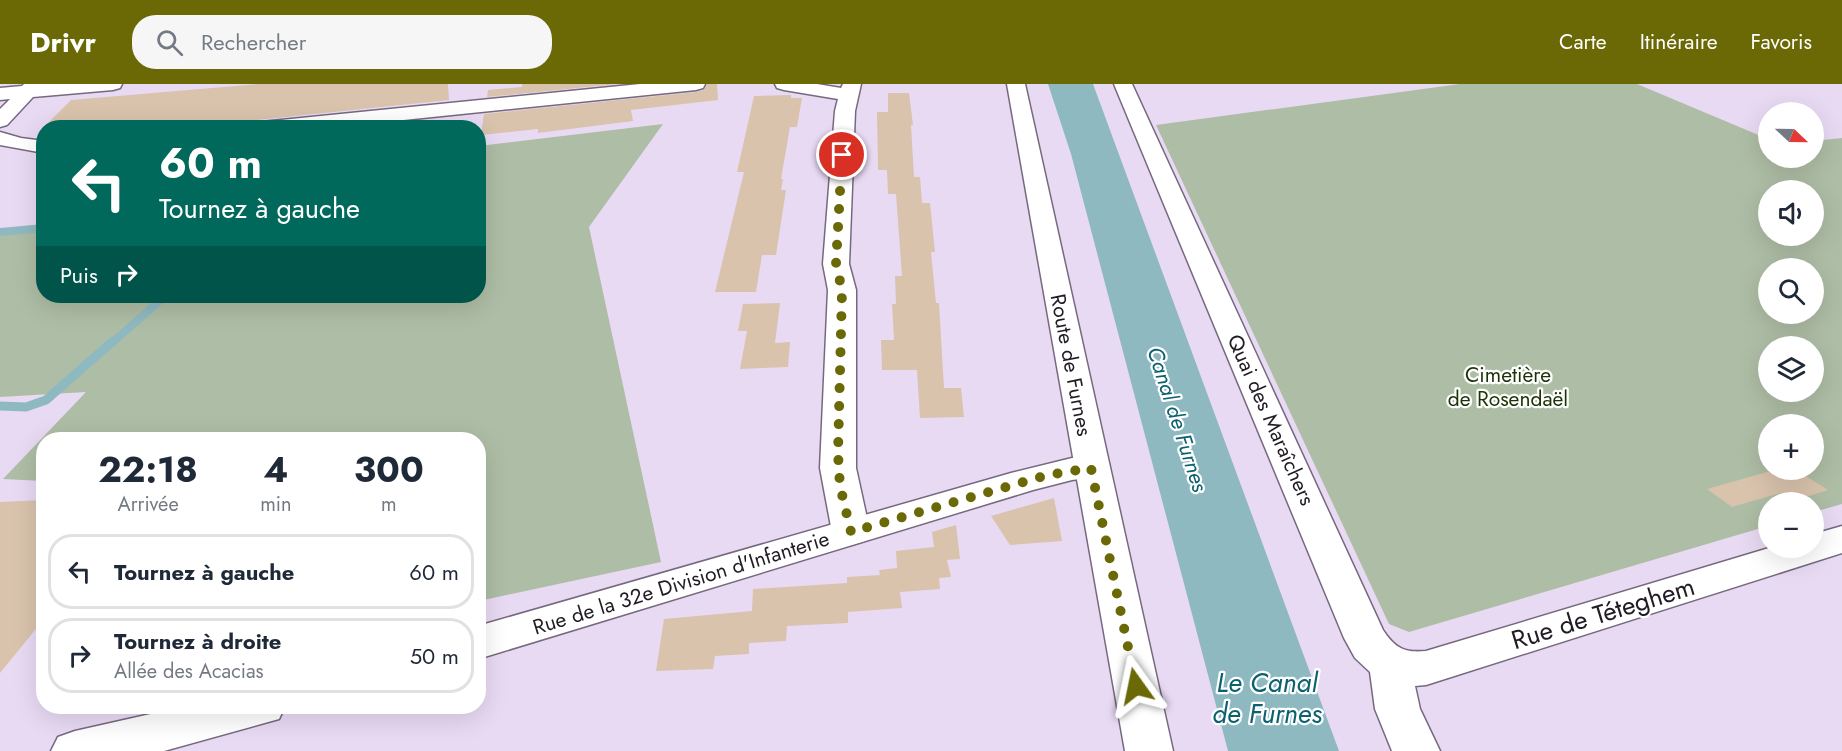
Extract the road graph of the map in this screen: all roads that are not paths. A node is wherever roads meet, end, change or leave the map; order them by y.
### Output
1 (114, 84) edge
2 (696, 84) edge
3 (784, 84) edge
4 (1016, 84) edge
5 (1123, 84) edge
6 (31, 88) edge
7 (850, 90) edge
8 (0, 94) edge
9 (340, 120) edge
10 (0, 121) edge
11 (0, 138) edge
12 (34, 146) edge
13 (0, 153) edge
14 (1091, 468) junction
15 (851, 532) junction
16 (1842, 538) edge
17 (486, 641) edge
18 (1392, 665) junction
19 (230, 714) edge
20 (75, 751) edge
21 (1149, 751) edge
22 (1416, 751) edge

1 - 6 street
2 - 9 street
3 - 7 street
4 - 14 street, Route de Furnes
5 - 18 street, Quai des Maraîchers
6 - 8 street
6 - 10 street
7 - 15 street
11 - 12 street
12 - 13 street
14 - 15 street, Rue de la 32e Division d'Infanterie
14 - 21 street, Route de Furnes
15 - 17 street, Rue de la 32e Division d'Infanterie
16 - 18 street, Rue de Téteghem
18 - 22 street
19 - 20 street

